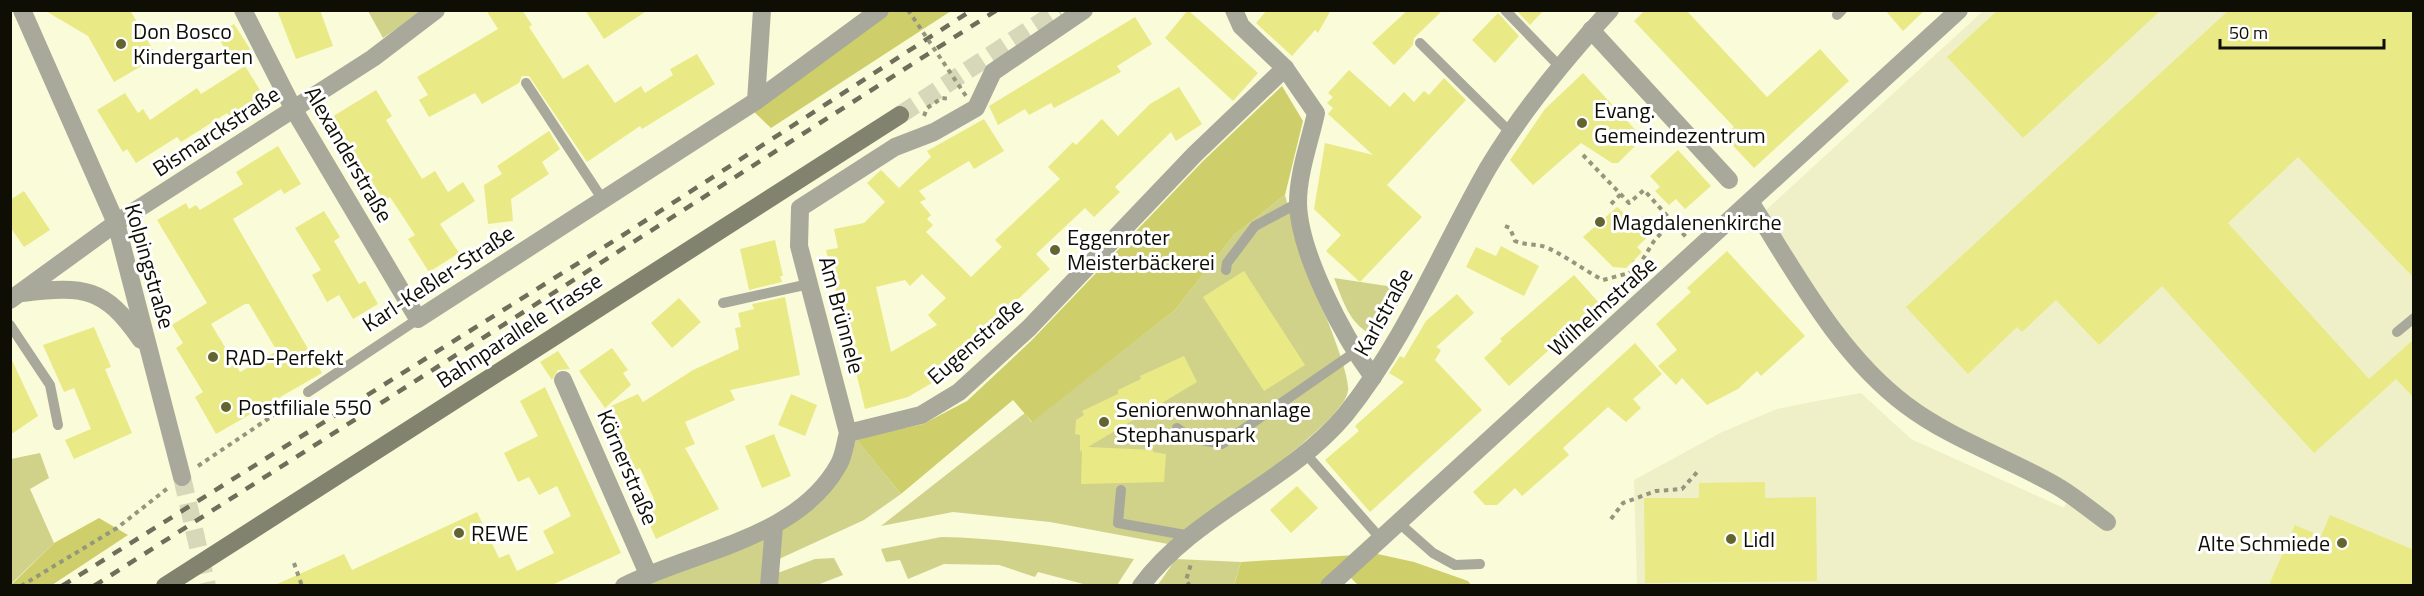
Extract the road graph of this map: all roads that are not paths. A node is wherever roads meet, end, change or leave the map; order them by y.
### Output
1 (243, 10) edge
2 (436, 10) edge
3 (762, 10) edge
4 (880, 10) edge
5 (1084, 10) edge
6 (1234, 10) edge
7 (1505, 10) edge
8 (1610, 10) edge
9 (1959, 10) edge
10 (18, 14) edge
11 (1591, 30) junction
12 (1420, 43) dead end
13 (1285, 68) junction
14 (1561, 68) junction
15 (526, 83) dead end
16 (756, 101) junction
17 (294, 110) junction
18 (900, 114) tunnel mouth
19 (1511, 133) junction
20 (1729, 180) dead end
21 (603, 200) junction
22 (1298, 203) junction
23 (1751, 203) junction
24 (116, 223) junction
25 (1226, 270) dead end
26 (809, 284) junction
27 (16, 296) edge
28 (723, 303) dead end
29 (2414, 318) edge
30 (418, 319) junction
31 (10, 325) edge
32 (2397, 332) dead end
33 (149, 351) junction
34 (1355, 352) junction
35 (1373, 377) junction
36 (563, 380) dead end
37 (308, 392) road end
38 (58, 425) dead end
39 (1177, 428) dead end
40 (848, 433) junction
41 (1306, 454) junction
42 (182, 477) tunnel mouth
43 (1121, 490) dead end
44 (1400, 522) junction
45 (2107, 522) dead end
46 (774, 526) junction
47 (1191, 536) junction
48 (1381, 539) junction
49 (1480, 564) dead end
50 (648, 574) junction
51 (165, 585) edge
52 (624, 585) edge
53 (769, 585) edge
54 (1141, 585) edge
55 (1329, 585) edge

1 - 17 street, Alexanderstraße
2 - 17 street, Bismarckstraße
3 - 16 street
4 - 16 street, Karl-Keßler-Straße
5 - 26 street, Am Brünnele
6 - 13 street
7 - 14 lane
8 - 11 street, Karlstraße
9 - 23 street, Wilhelmstraße
10 - 24 street, Kolpingstraße
11 - 14 street, Karlstraße
11 - 20 street
12 - 19 lane
13 - 22 street
13 - 40 street, Eugenstraße
14 - 19 street, Karlstraße
15 - 21 lane
16 - 21 street, Karl-Keßler-Straße
17 - 24 street, Bismarckstraße
17 - 30 street, Alexanderstraße
18 - 51 main road, Bahnparallele Trasse
19 - 35 street, Karlstraße
21 - 30 street, Karl-Keßler-Straße
22 - 25 lane
22 - 34 street
23 - 44 street, Wilhelmstraße
23 - 45 street
24 - 27 street, Bismarckstraße
24 - 33 street, Kolpingstraße
26 - 28 lane
26 - 40 street, Am Brünnele
27 - 33 street, Bismarckstraße
29 - 32 lane
30 - 37 lane, Karl-Keßler-Straße
31 - 38 lane
33 - 42 street, Kolpingstraße
34 - 35 street
34 - 39 lane
35 - 41 street, Karlstraße
36 - 50 street, Körnerstraße
40 - 46 street
41 - 47 street, Karlstraße
41 - 48 lane
43 - 47 lane
44 - 48 street, Wilhelmstraße
44 - 49 lane
46 - 50 street
46 - 53 street
47 - 54 street, Karlstraße
48 - 55 street, Wilhelmstraße
50 - 52 street

